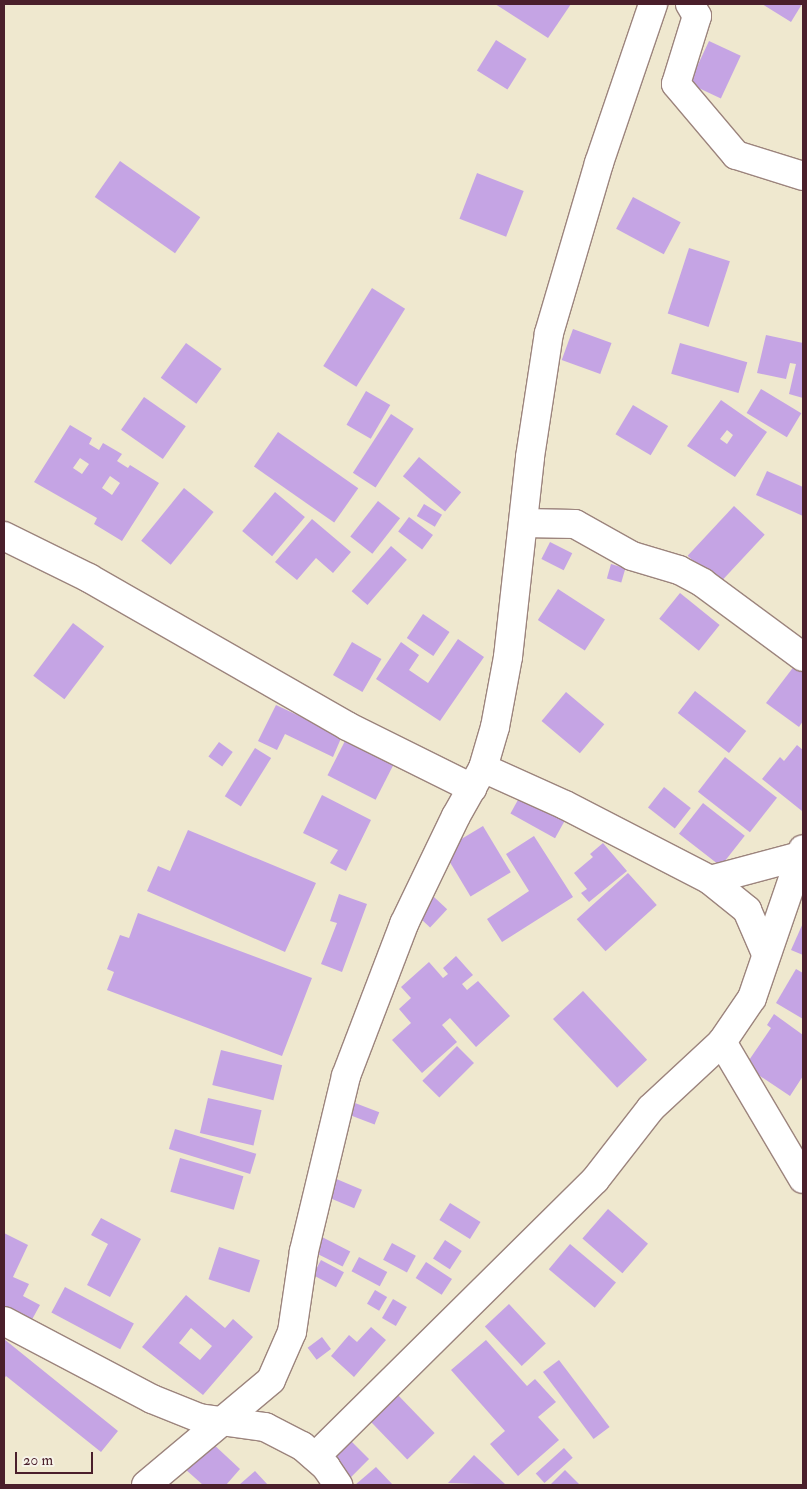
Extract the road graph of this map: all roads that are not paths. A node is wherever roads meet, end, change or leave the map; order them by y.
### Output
1 (653, 4) edge
2 (690, 4) edge
3 (803, 176) edge
4 (523, 523) junction
5 (4, 536) edge
6 (803, 658) edge
7 (478, 778) junction
8 (802, 852) edge
9 (710, 880) junction
10 (766, 954) junction
11 (722, 1042) junction
12 (803, 1179) edge
13 (4, 1321) edge
14 (223, 1421) junction
15 (315, 1457) junction
16 (146, 1485) edge
17 (338, 1485) edge

1 - 4 street
2 - 3 street
4 - 6 street
4 - 7 street
5 - 7 street
7 - 9 street
7 - 14 street
8 - 9 street
8 - 10 street
9 - 10 street
10 - 11 street
11 - 12 street
11 - 15 street
13 - 14 street
14 - 15 street
14 - 16 street
15 - 17 street

